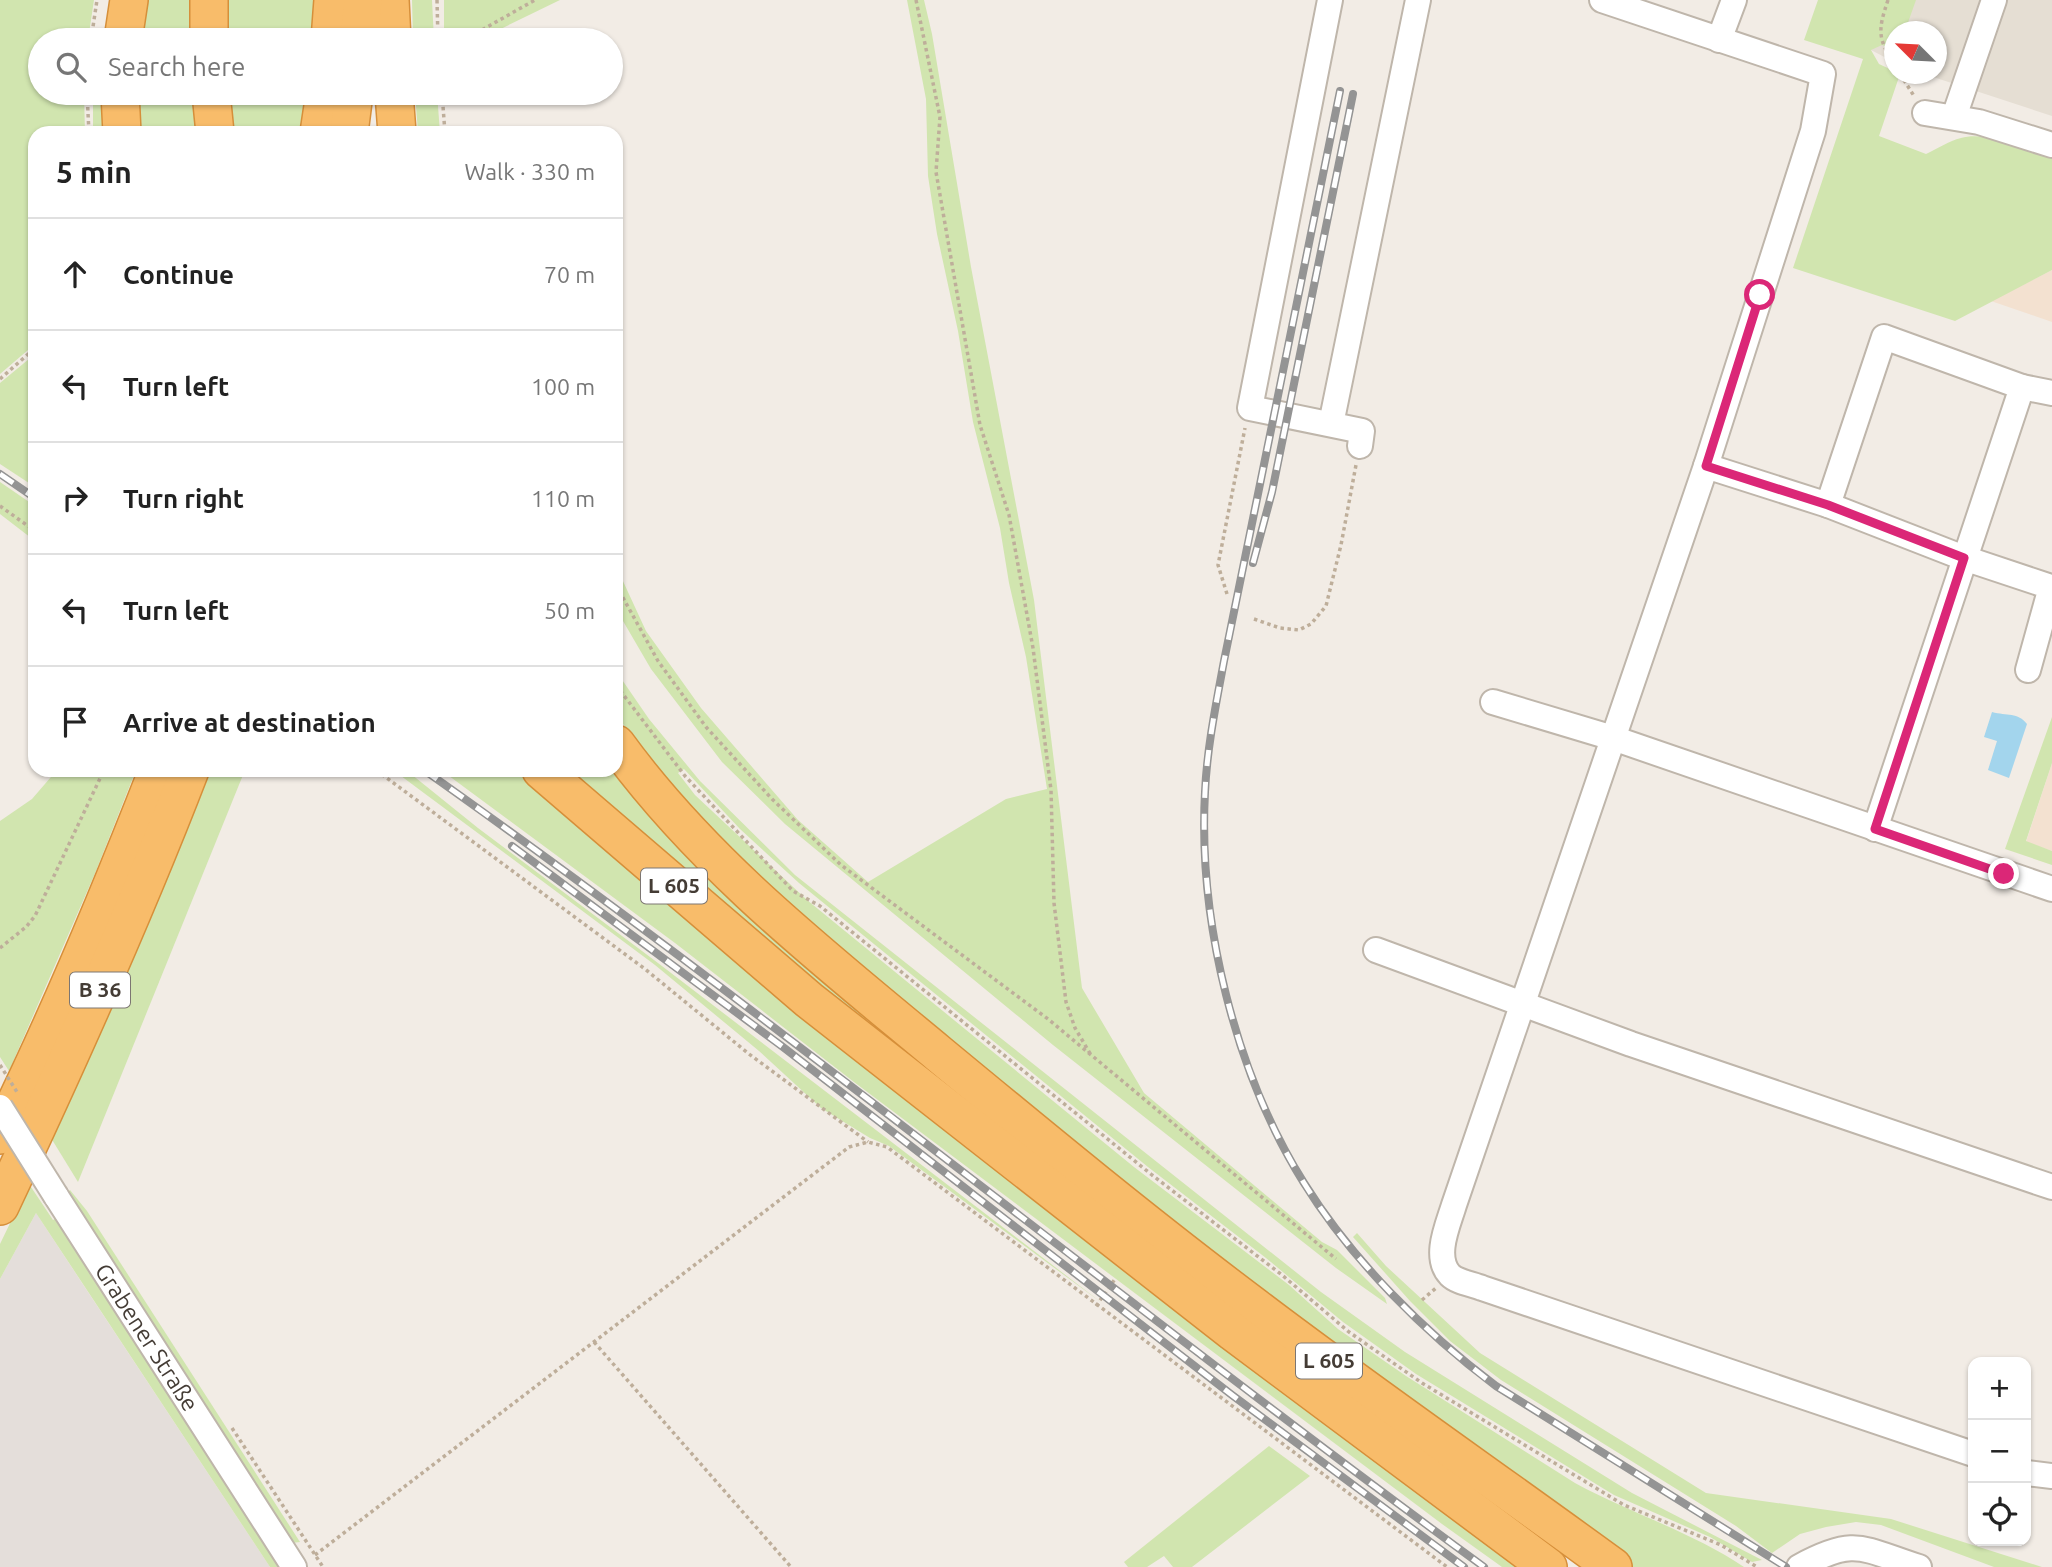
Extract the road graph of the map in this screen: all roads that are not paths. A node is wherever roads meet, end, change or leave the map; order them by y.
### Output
1 (129, 0) edge
2 (209, 0) edge
3 (333, 0) edge
4 (363, 0) edge
5 (390, 0) edge
6 (1330, 0) edge
7 (1419, 0) edge
8 (1602, 0) edge
9 (1734, 0) edge
10 (1994, 0) edge
11 (125, 28) edge
12 (209, 28) edge
13 (331, 28) edge
14 (360, 28) edge
15 (391, 28) edge
16 (1719, 40) junction
17 (121, 105) edge
18 (212, 105) edge
19 (323, 105) edge
20 (352, 105) edge
21 (395, 105) edge
22 (1925, 113) road end
23 (1954, 117) junction
24 (122, 126) edge
25 (214, 126) edge
26 (320, 126) edge
27 (350, 126) edge
28 (396, 126) edge
29 (2052, 145) edge
30 (2022, 387) junction
31 (2052, 393) edge
32 (1331, 425) junction
33 (1360, 446) road end
34 (1706, 466) junction
35 (1828, 505) junction
36 (1964, 558) junction
37 (2028, 670) dead end
38 (1493, 702) dead end
39 (1613, 738) junction
40 (623, 753) edge
41 (155, 777) edge
42 (187, 777) edge
43 (549, 777) edge
44 (1875, 829) junction
45 (2052, 890) edge
46 (1376, 950) dead end
47 (1523, 1004) junction
48 (0, 1107) edge
49 (0, 1135) edge
50 (2052, 1187) edge
51 (0, 1206) edge
52 (1968, 1452) edge
53 (2031, 1474) edge
54 (2052, 1476) edge
55 (304, 1561) edge
56 (1910, 1564) edge
57 (1548, 1567) edge
58 (1613, 1567) edge
59 (1799, 1567) edge
60 (1834, 1567) edge

1 - 11 highway
2 - 12 highway
3 - 13 highway
4 - 14 highway
5 - 15 highway
6 - 32 street
7 - 32 street
8 - 16 street
9 - 16 street
10 - 23 street
16 - 34 street
17 - 24 highway
18 - 25 highway
19 - 26 highway
20 - 27 highway
21 - 28 highway
22 - 23 street
23 - 29 street
30 - 31 street
30 - 35 street
30 - 36 street
32 - 33 street
34 - 35 street
34 - 39 street
35 - 36 street
36 - 37 street
36 - 44 street
38 - 39 street
39 - 44 street
39 - 47 street
40 - 58 highway, L 605
41 - 49 highway, B 36
42 - 51 highway, B 36
43 - 57 highway, L 605
44 - 45 street
46 - 47 street
47 - 50 street
47 - 52 street
48 - 55 street, Grabener Straße, bridge
53 - 54 street
56 - 59 street
56 - 60 street

